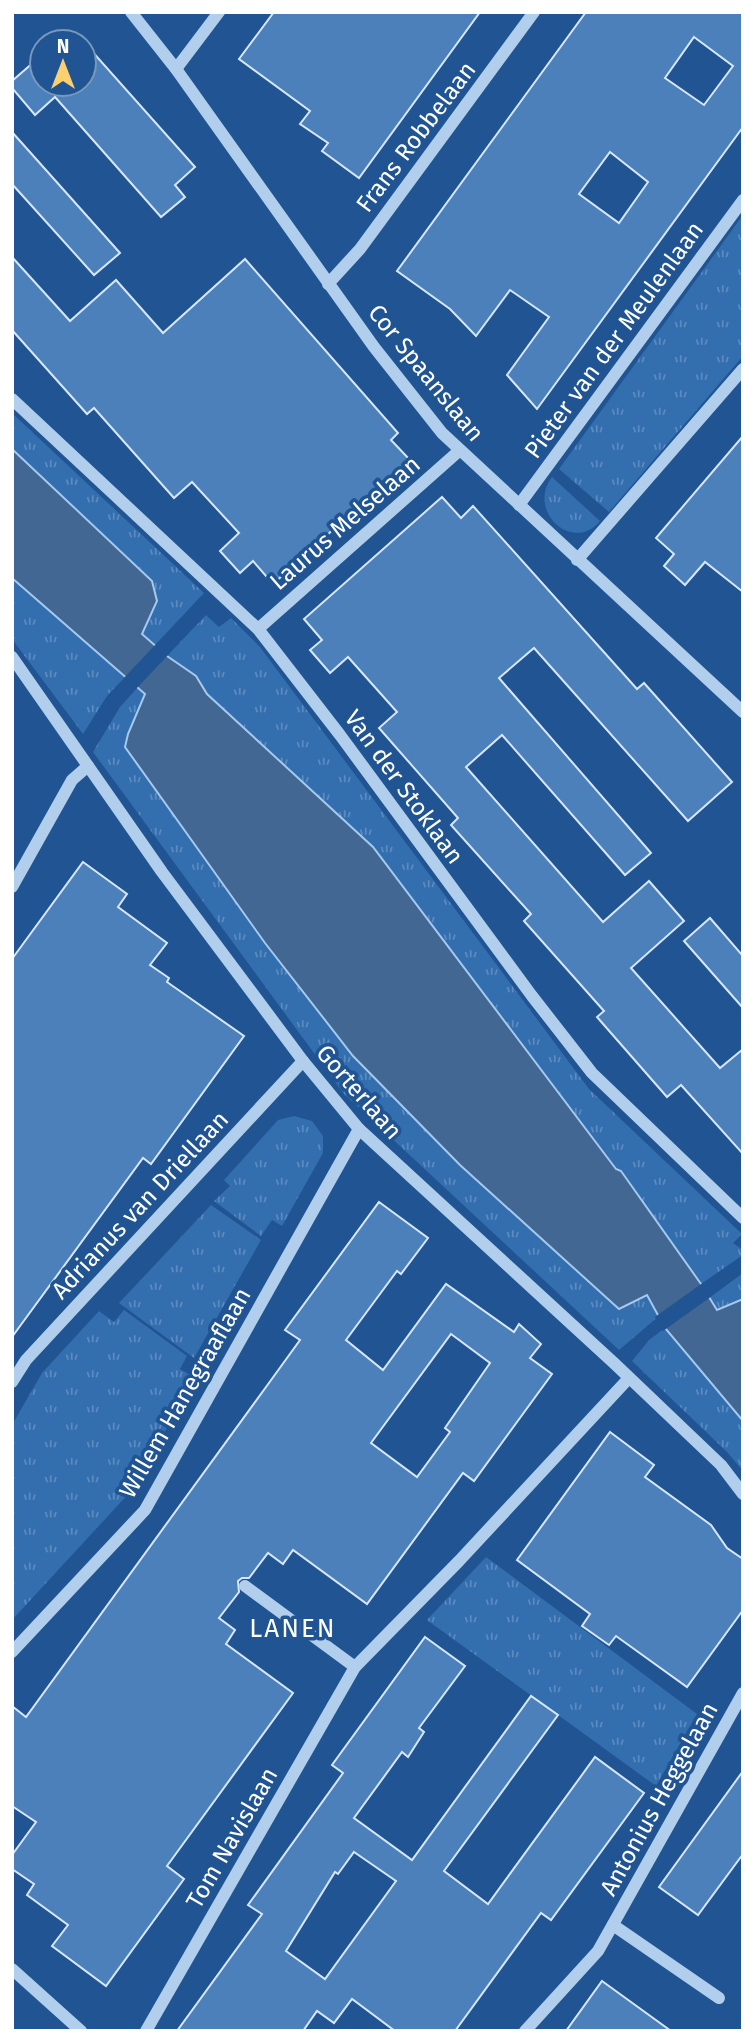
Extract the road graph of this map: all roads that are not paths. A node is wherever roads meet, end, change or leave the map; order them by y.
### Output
1 (131, 12) edge
2 (219, 12) edge
3 (534, 12) edge
4 (176, 69) junction
5 (743, 200) edge
6 (328, 284) junction
7 (743, 369) edge
8 (12, 399) edge
9 (460, 450) junction
10 (519, 505) junction
11 (577, 560) junction
12 (258, 629) junction
13 (12, 657) edge
14 (743, 712) edge
15 (88, 766) junction
16 (12, 887) edge
17 (303, 1060) junction
18 (359, 1129) junction
19 (743, 1218) edge
20 (629, 1378) junction
21 (12, 1382) edge
22 (743, 1494) edge
23 (245, 1587) dead end
24 (12, 1652) edge
25 (355, 1667) junction
26 (743, 1693) edge
27 (613, 1925) junction
28 (12, 1969) edge
29 (719, 1998) dead end
30 (81, 2031) edge
31 (146, 2031) edge
32 (525, 2031) edge

1 - 4 street, Cor Spaanslaan
2 - 4 street
3 - 6 street, Frans Robbelaan
4 - 6 street, Cor Spaanslaan
5 - 10 street, Pieter van der Meulenlaan
6 - 9 street, Cor Spaanslaan
7 - 11 street
8 - 12 street, Van der Stoklaan
9 - 10 street, Cor Spaanslaan
9 - 12 street, Laurus Melselaan
10 - 11 street, Cor Spaanslaan
11 - 14 street, Cor Spaanslaan
12 - 19 street, Van der Stoklaan
13 - 15 street, Gorterlaan
15 - 16 street
15 - 17 street, Gorterlaan
17 - 18 street, Gorterlaan
17 - 21 street, Adrianus van Driellaan
18 - 20 street, Gorterlaan
18 - 24 street, Willem Hanegraaflaan
20 - 22 street, Gorterlaan
20 - 25 street, Tom Navislaan
23 - 25 street
25 - 31 street, Tom Navislaan
26 - 27 street, Antonius Heggelaan
27 - 29 street, Antonius Heggelaan
27 - 32 street, Antonius Heggelaan
28 - 30 street

